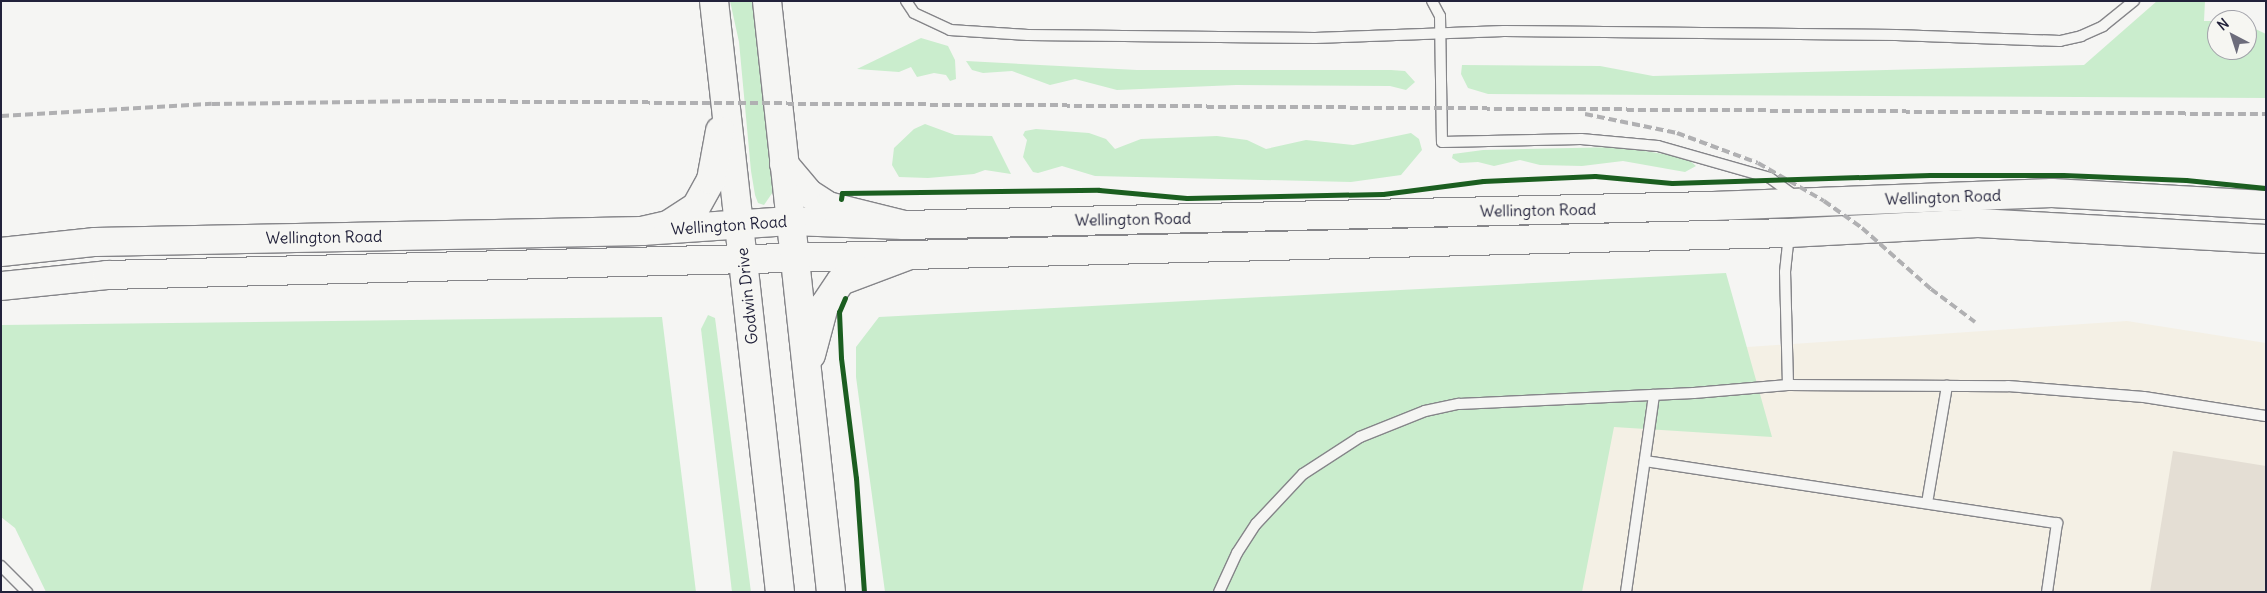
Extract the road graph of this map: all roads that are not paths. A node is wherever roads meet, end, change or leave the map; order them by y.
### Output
1 (714, 1) edge
2 (767, 1) edge
3 (906, 1) edge
4 (1432, 1) edge
5 (2134, 1) edge
6 (1441, 33) junction
7 (726, 102) junction
8 (784, 164) junction
9 (1805, 202) junction
10 (2266, 205) edge
11 (790, 221) junction
12 (739, 224) junction
13 (904, 225) junction
14 (642, 231) junction
15 (1789, 232) junction
16 (2266, 239) edge
17 (1, 252) edge
18 (794, 255) junction
19 (907, 256) junction
20 (743, 258) junction
21 (1, 286) edge
22 (807, 374) junction
23 (1788, 385) junction
24 (1947, 386) junction
25 (1654, 395) junction
26 (2266, 416) edge
27 (1645, 461) junction
28 (1927, 503) junction
29 (1, 566) edge
30 (27, 592) edge
31 (780, 592) edge
32 (831, 592) edge
33 (1219, 592) edge
34 (1626, 592) edge
35 (2047, 592) edge

1 - 7 main road, Godwin Drive
2 - 8 main road
3 - 6 lane
4 - 6 lane
5 - 6 lane
6 - 9 lane
7 - 12 main road, Godwin Drive
7 - 14 main road
8 - 11 main road
8 - 13 main road
9 - 10 main road, Wellington Road
9 - 13 main road, Wellington Road
11 - 12 main road, Wellington Road
11 - 13 main road, Wellington Road
11 - 18 main road
12 - 14 main road, Wellington Road
12 - 20 main road, Godwin Drive
14 - 17 main road, Wellington Road
15 - 16 main road, Wellington Road
15 - 19 main road, Wellington Road
15 - 23 lane
18 - 19 main road, Wellington Road
18 - 20 main road, Wellington Road
18 - 22 main road
19 - 22 main road
20 - 21 main road, Wellington Road
20 - 31 main road, Godwin Drive
22 - 32 main road
23 - 24 lane
23 - 25 lane
24 - 26 lane
24 - 28 lane
25 - 27 lane
25 - 33 lane
27 - 28 lane
27 - 34 lane
28 - 35 lane
29 - 30 lane

